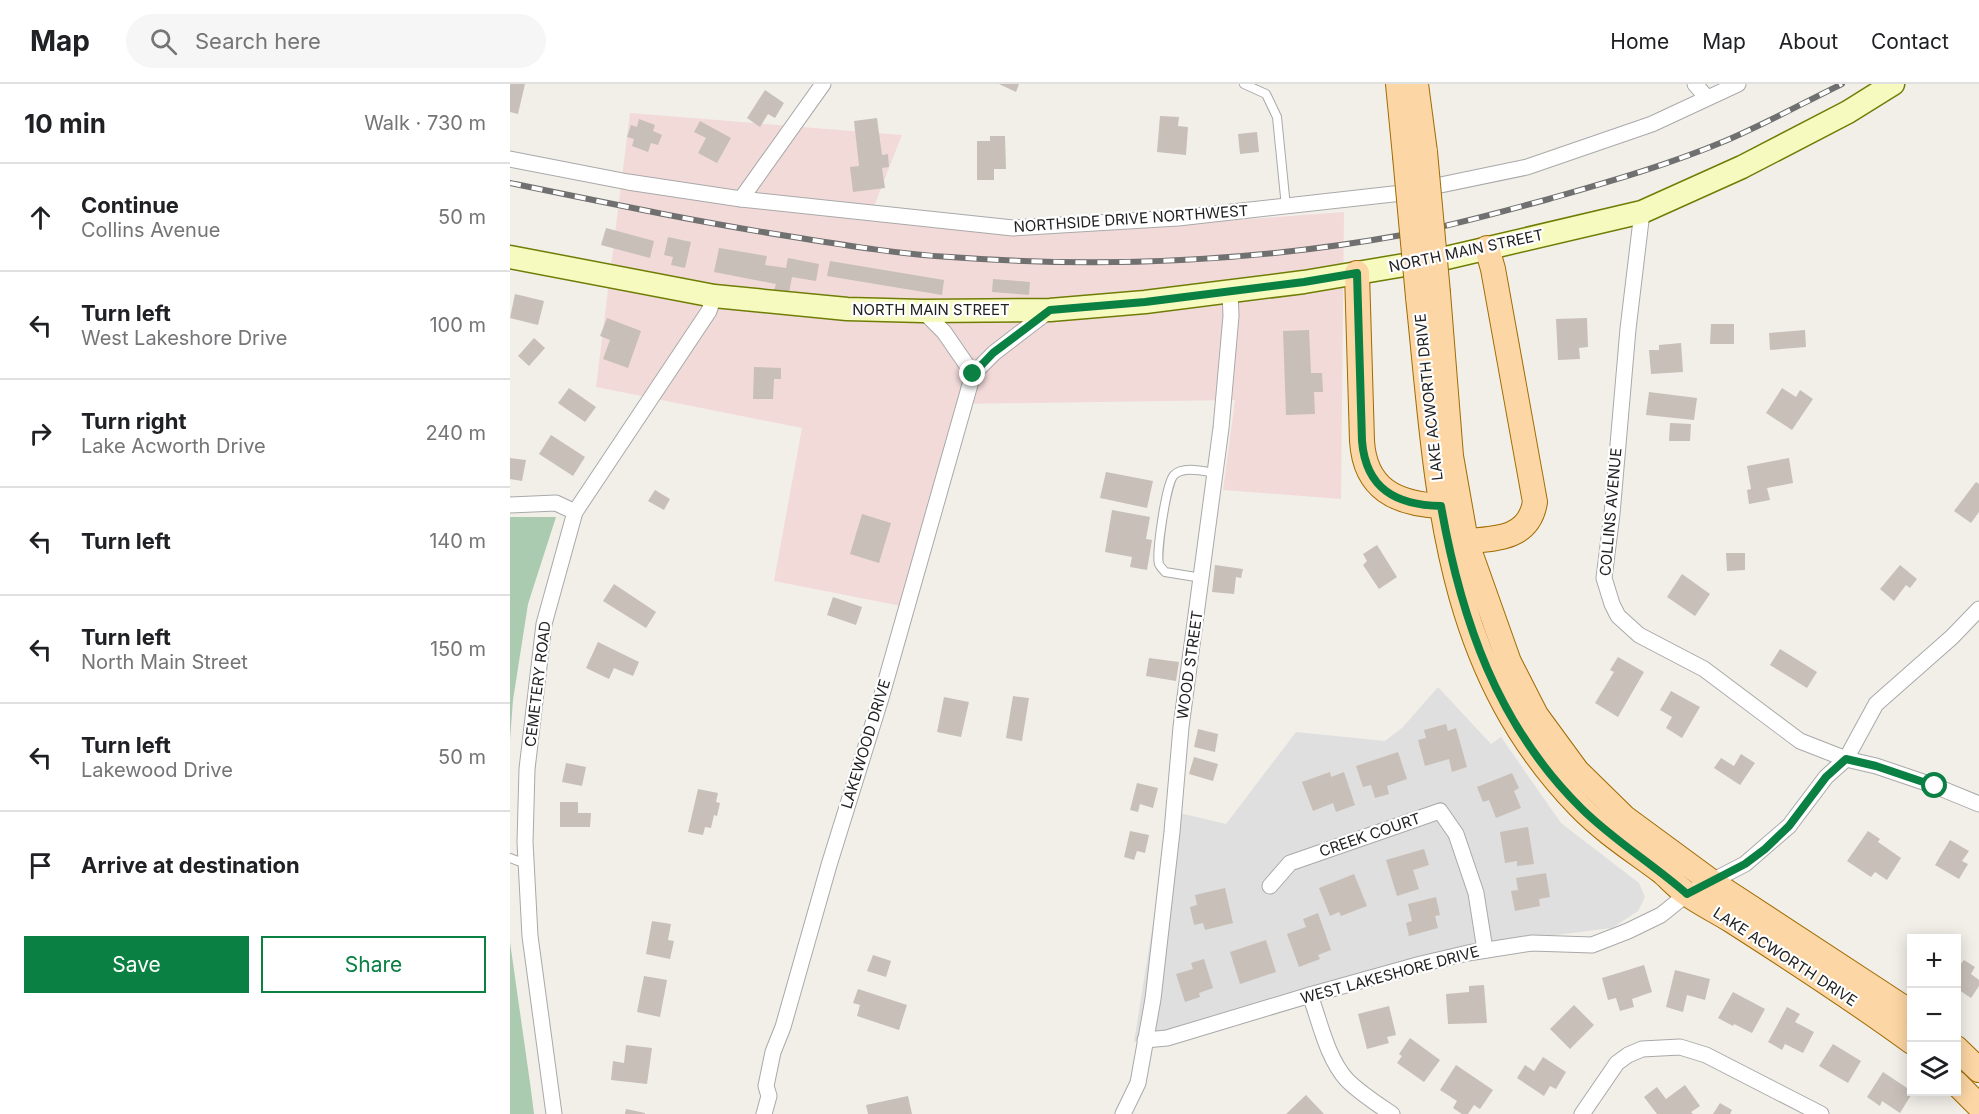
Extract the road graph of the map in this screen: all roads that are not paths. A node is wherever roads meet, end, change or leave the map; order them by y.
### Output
1 (823, 84) edge
2 (1244, 84) edge
3 (1398, 84) edge
4 (1416, 84) edge
5 (1695, 84) edge
6 (1738, 84) edge
7 (1893, 84) edge
8 (1707, 98) junction
9 (1415, 154) junction
10 (510, 159) edge
11 (741, 199) junction
12 (1286, 207) junction
13 (1642, 212) junction
14 (1487, 248) junction
15 (510, 257) edge
16 (1357, 273) junction
17 (1230, 291) junction
18 (1428, 295) junction
19 (714, 296) junction
20 (1050, 310) junction
21 (923, 311) junction
22 (973, 374) junction
23 (1215, 473) junction
24 (510, 505) edge
25 (1441, 506) junction
26 (575, 512) junction
27 (1466, 541) junction
28 (1202, 578) junction
29 (1979, 609) edge
30 (1846, 759) junction
31 (1979, 804) edge
32 (510, 858) edge
33 (526, 864) junction
34 (1712, 882) junction
35 (1270, 886) dead end
36 (1687, 894) junction
37 (1485, 950) junction
38 (1310, 995) junction
39 (1907, 1010) edge
40 (1907, 1039) edge
41 (1145, 1040) junction
42 (1961, 1053) edge
43 (1979, 1070) edge
44 (1961, 1088) edge
45 (1979, 1106) edge
46 (554, 1114) edge
47 (764, 1114) edge
48 (1123, 1114) edge
49 (1392, 1114) edge
50 (1582, 1114) edge
51 (1821, 1114) edge

1 - 11 street
2 - 12 lane
3 - 9 main road, LAKE ACWORTH DRIVE
4 - 9 main road, LAKE ACWORTH DRIVE
5 - 8 street
6 - 8 street, NORTHSIDE DRIVE NORTHWEST
7 - 13 main road, NORTH MAIN STREET
8 - 12 street, NORTHSIDE DRIVE NORTHWEST
9 - 18 main road, LAKE ACWORTH DRIVE, bridge
10 - 11 street, NORTHSIDE DRIVE NORTHWEST
11 - 12 street, NORTHSIDE DRIVE NORTHWEST
13 - 14 main road, NORTH MAIN STREET
13 - 30 street, COLLINS AVENUE
14 - 16 main road, NORTH MAIN STREET
14 - 27 main road
15 - 19 main road, NORTH MAIN STREET
16 - 17 main road, NORTH MAIN STREET
16 - 25 main road
17 - 20 main road, NORTH MAIN STREET
17 - 23 street, WOOD STREET
18 - 25 main road, LAKE ACWORTH DRIVE
18 - 27 main road, LAKE ACWORTH DRIVE
19 - 21 main road, NORTH MAIN STREET
19 - 26 street, CEMETERY ROAD
20 - 21 main road, NORTH MAIN STREET
20 - 22 street, LAKEWOOD DRIVE
21 - 22 street
22 - 47 street, LAKEWOOD DRIVE
23 - 28 street, WOOD STREET
23 - 28 lane
24 - 26 street
25 - 36 main road, LAKE ACWORTH DRIVE
26 - 33 street, CEMETERY ROAD
27 - 34 main road, LAKE ACWORTH DRIVE
28 - 41 street, WOOD STREET
29 - 30 street, WEST LAKESHORE DRIVE
30 - 31 street, COLLINS AVENUE
30 - 34 street, WEST LAKESHORE DRIVE
32 - 33 lane
33 - 46 street, CEMETERY ROAD
34 - 36 street, WEST LAKESHORE DRIVE
34 - 39 main road, LAKE ACWORTH DRIVE
35 - 37 street, CREEK COURT
36 - 37 street, WEST LAKESHORE DRIVE
36 - 40 main road, LAKE ACWORTH DRIVE
37 - 38 street, WEST LAKESHORE DRIVE
38 - 41 street, WEST LAKESHORE DRIVE
38 - 49 street
41 - 48 street
42 - 43 main road
44 - 45 main road
50 - 51 street

